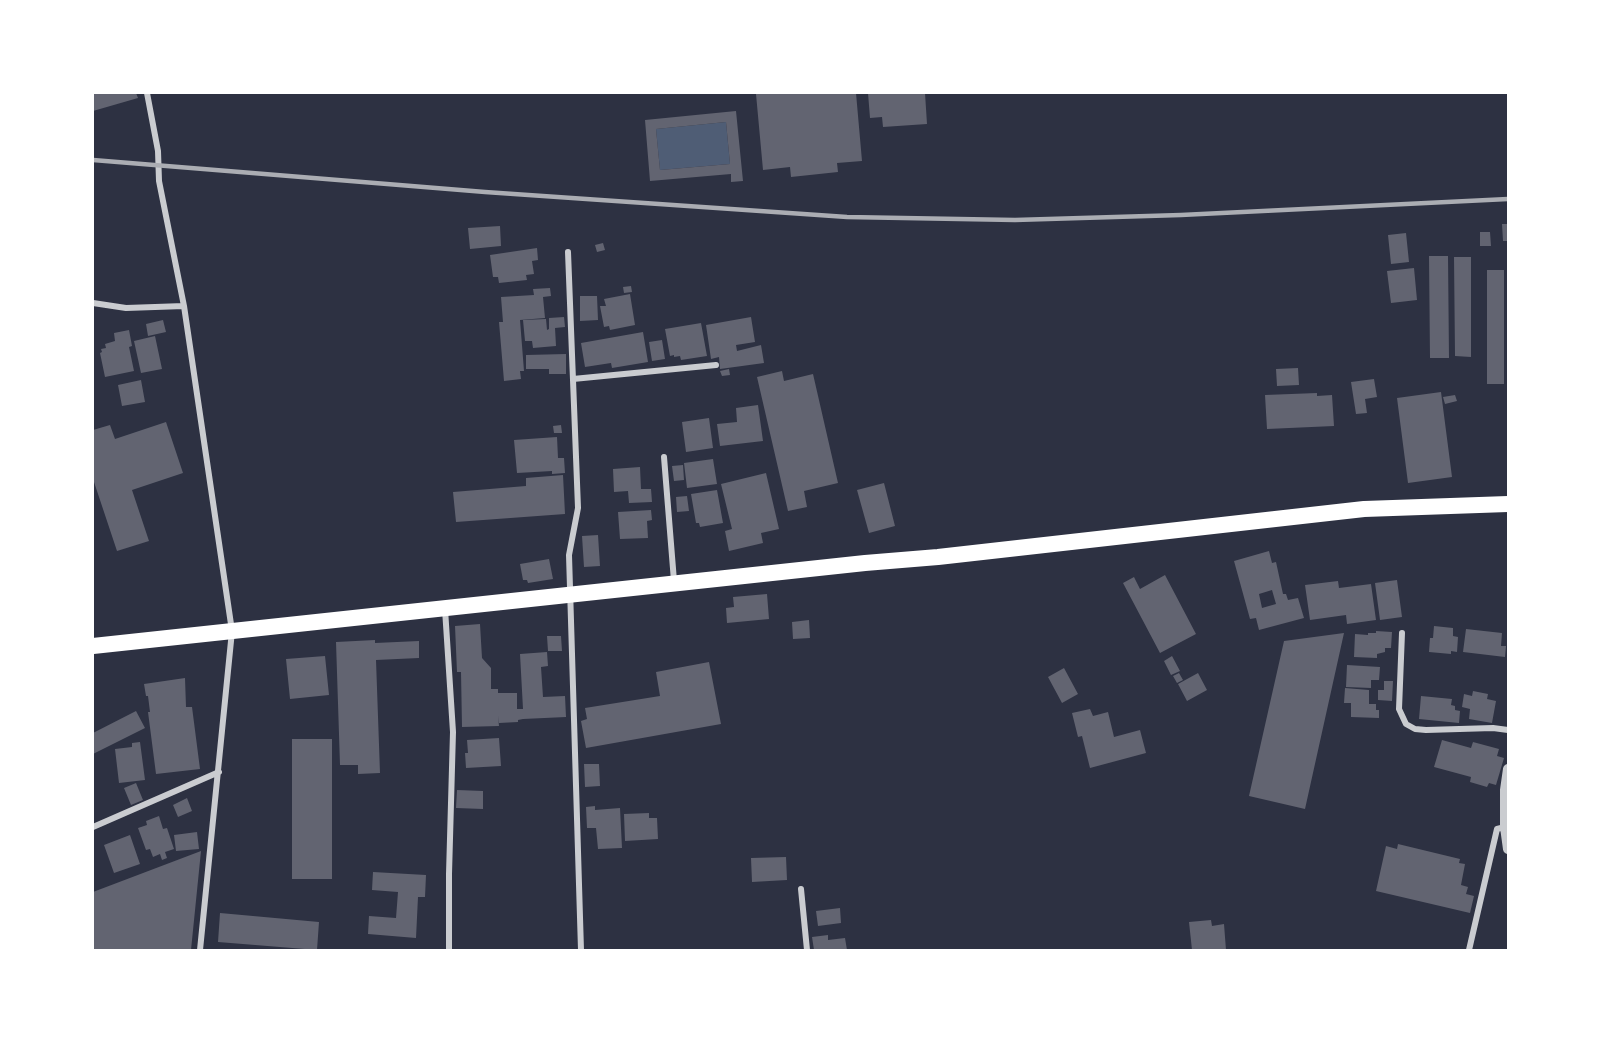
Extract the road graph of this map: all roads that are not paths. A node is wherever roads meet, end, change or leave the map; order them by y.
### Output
1 (147, 93) edge
2 (568, 252) dead end
3 (93, 303) edge
4 (184, 306) junction
5 (716, 365) dead end
6 (573, 379) junction
7 (664, 457) dead end
8 (1508, 504) edge
9 (675, 584) junction
10 (570, 596) junction
11 (445, 609) junction
12 (232, 631) junction
13 (1402, 633) dead end
14 (93, 646) edge
15 (1508, 730) edge
16 (1508, 769) edge
17 (219, 772) junction
18 (93, 827) edge
19 (1505, 827) junction
20 (1508, 849) edge
21 (801, 889) dead end
22 (201, 950) edge
23 (449, 950) edge
24 (581, 950) edge
25 (807, 950) edge
26 (1469, 950) edge

1 - 4 street
2 - 6 street
3 - 4 street
4 - 12 street
5 - 6 street
6 - 10 street
7 - 9 street
8 - 9 highway
9 - 10 highway
10 - 11 highway
10 - 24 street
11 - 12 highway
11 - 23 street
12 - 14 highway
12 - 17 street
13 - 15 street
16 - 19 street
17 - 18 street
17 - 22 street
19 - 20 street
19 - 26 street
21 - 25 street

